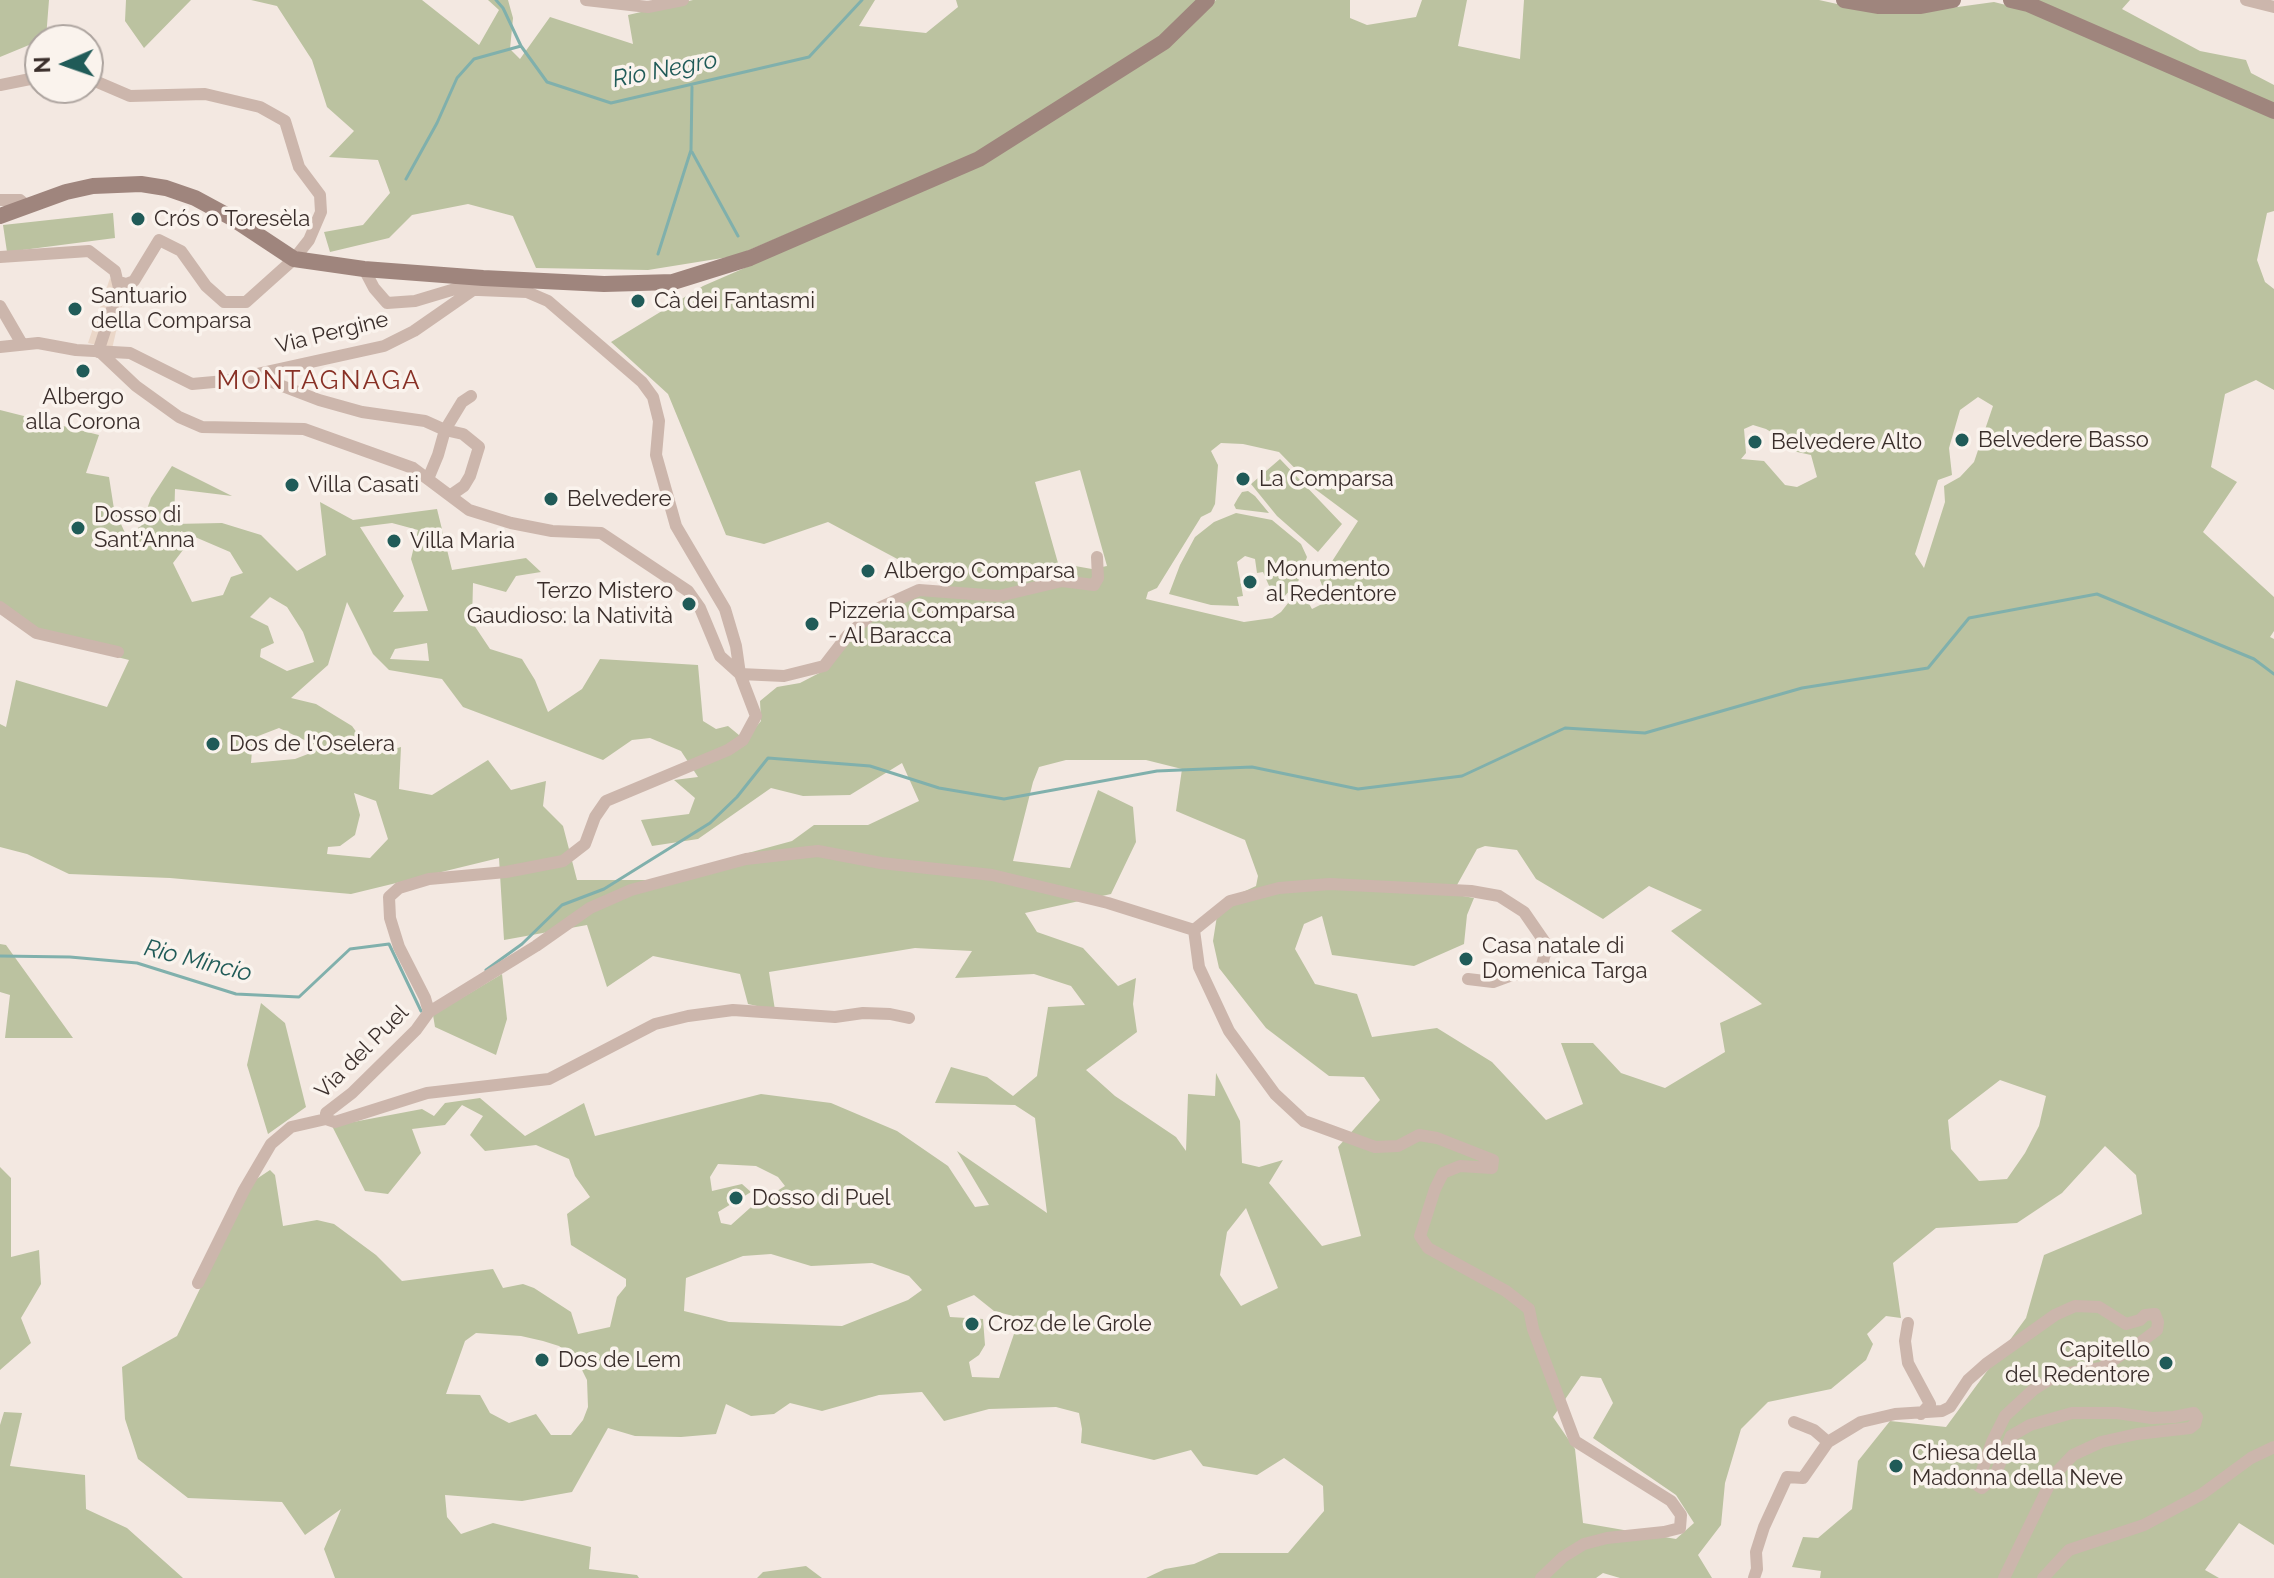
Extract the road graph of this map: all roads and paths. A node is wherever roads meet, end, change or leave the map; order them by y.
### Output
1 (586, 0) edge
2 (683, 0) edge
3 (1207, 0) edge
4 (1844, 0) edge
5 (1953, 0) edge
6 (2011, 0) edge
7 (2246, 0) edge
8 (2274, 7) edge
9 (24, 80) edge
10 (0, 85) edge
11 (104, 85) edge
12 (2274, 111) edge
13 (0, 200) edge
14 (27, 206) junction
15 (0, 216) edge
16 (5, 257) edge
17 (294, 259) junction
18 (364, 269) junction
19 (119, 282) junction
20 (478, 284) junction
21 (0, 306) edge
22 (22, 344) junction
23 (0, 347) edge
24 (99, 352) junction
25 (225, 381) junction
26 (471, 396) dead end
27 (445, 430) junction
28 (428, 479) junction
29 (451, 495) junction
30 (1097, 557) dead end
31 (0, 607) edge
32 (118, 652) dead end
33 (740, 674) junction
34 (1194, 930) junction
35 (1468, 979) dead end
36 (429, 1012) junction
37 (909, 1018) dead end
38 (326, 1119) junction
39 (198, 1283) dead end
40 (1908, 1323) dead end
41 (1921, 1414) junction
42 (1794, 1422) dead end
43 (1828, 1442) junction
44 (2274, 1447) edge
45 (1541, 1578) edge
46 (1754, 1578) edge
47 (2004, 1578) edge
48 (2043, 1578) edge

1 - 2 street
3 - 20 main road
4 - 5 main road
6 - 12 main road
7 - 8 street
9 - 10 street
11 - 17 street
13 - 14 street
14 - 15 main road
14 - 17 main road
16 - 19 street
17 - 18 main road
17 - 19 street
18 - 20 main road
18 - 20 street
19 - 24 street
20 - 25 street, Via Pergine
20 - 33 street
21 - 22 street
22 - 23 street, Via Pergine
22 - 24 street, Via Pergine
24 - 25 street, Via Pergine
24 - 28 street
25 - 27 street
26 - 27 street
27 - 28 street
27 - 29 street
28 - 29 street
29 - 33 street
30 - 33 street
31 - 32 street
33 - 36 street, Via del Puel
34 - 35 street
34 - 36 street
34 - 45 street
36 - 38 street, Via del Puel
37 - 38 street, Via del Puel
38 - 39 street
40 - 41 street
41 - 43 street
41 - 47 street
42 - 43 street
43 - 46 street
44 - 48 street

